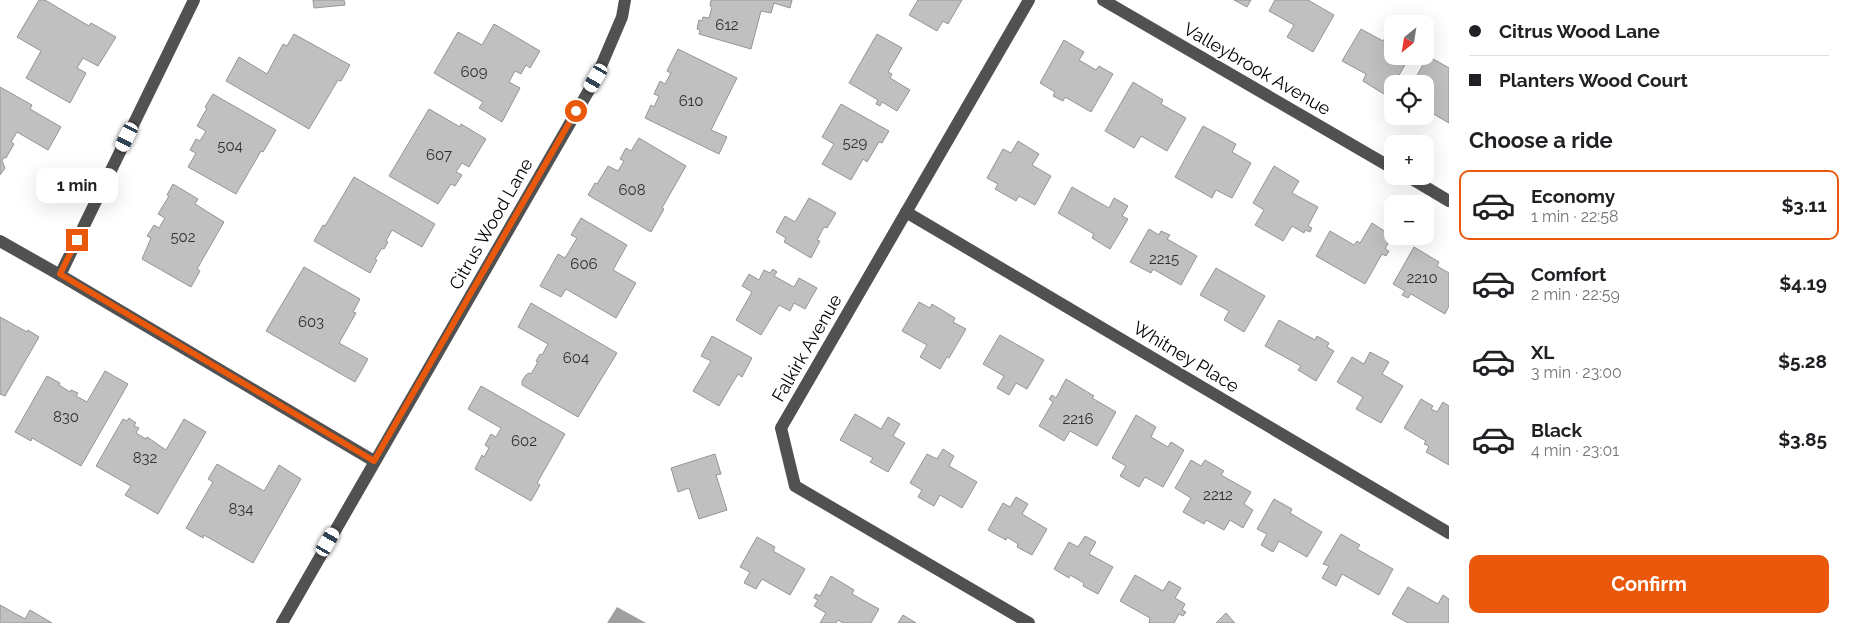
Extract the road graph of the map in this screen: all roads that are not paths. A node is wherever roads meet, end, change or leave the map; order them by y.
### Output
1 (194, 0) edge
2 (625, 0) edge
3 (1029, 0) edge
4 (1103, 0) edge
5 (1384, 163) edge
6 (1422, 185) edge
7 (1449, 201) edge
8 (906, 212) junction
9 (0, 241) edge
10 (60, 274) junction
11 (374, 461) junction
12 (1449, 533) edge
13 (282, 623) edge
14 (1029, 623) edge

1 - 10 street
2 - 11 street, Citrus Wood Lane
3 - 8 street, Falkirk Avenue
4 - 5 street, Valleybrook Avenue
6 - 7 street
8 - 12 street, Whitney Place
8 - 14 street, Falkirk Avenue
9 - 10 street
10 - 11 street
11 - 13 street, Citrus Wood Lane

